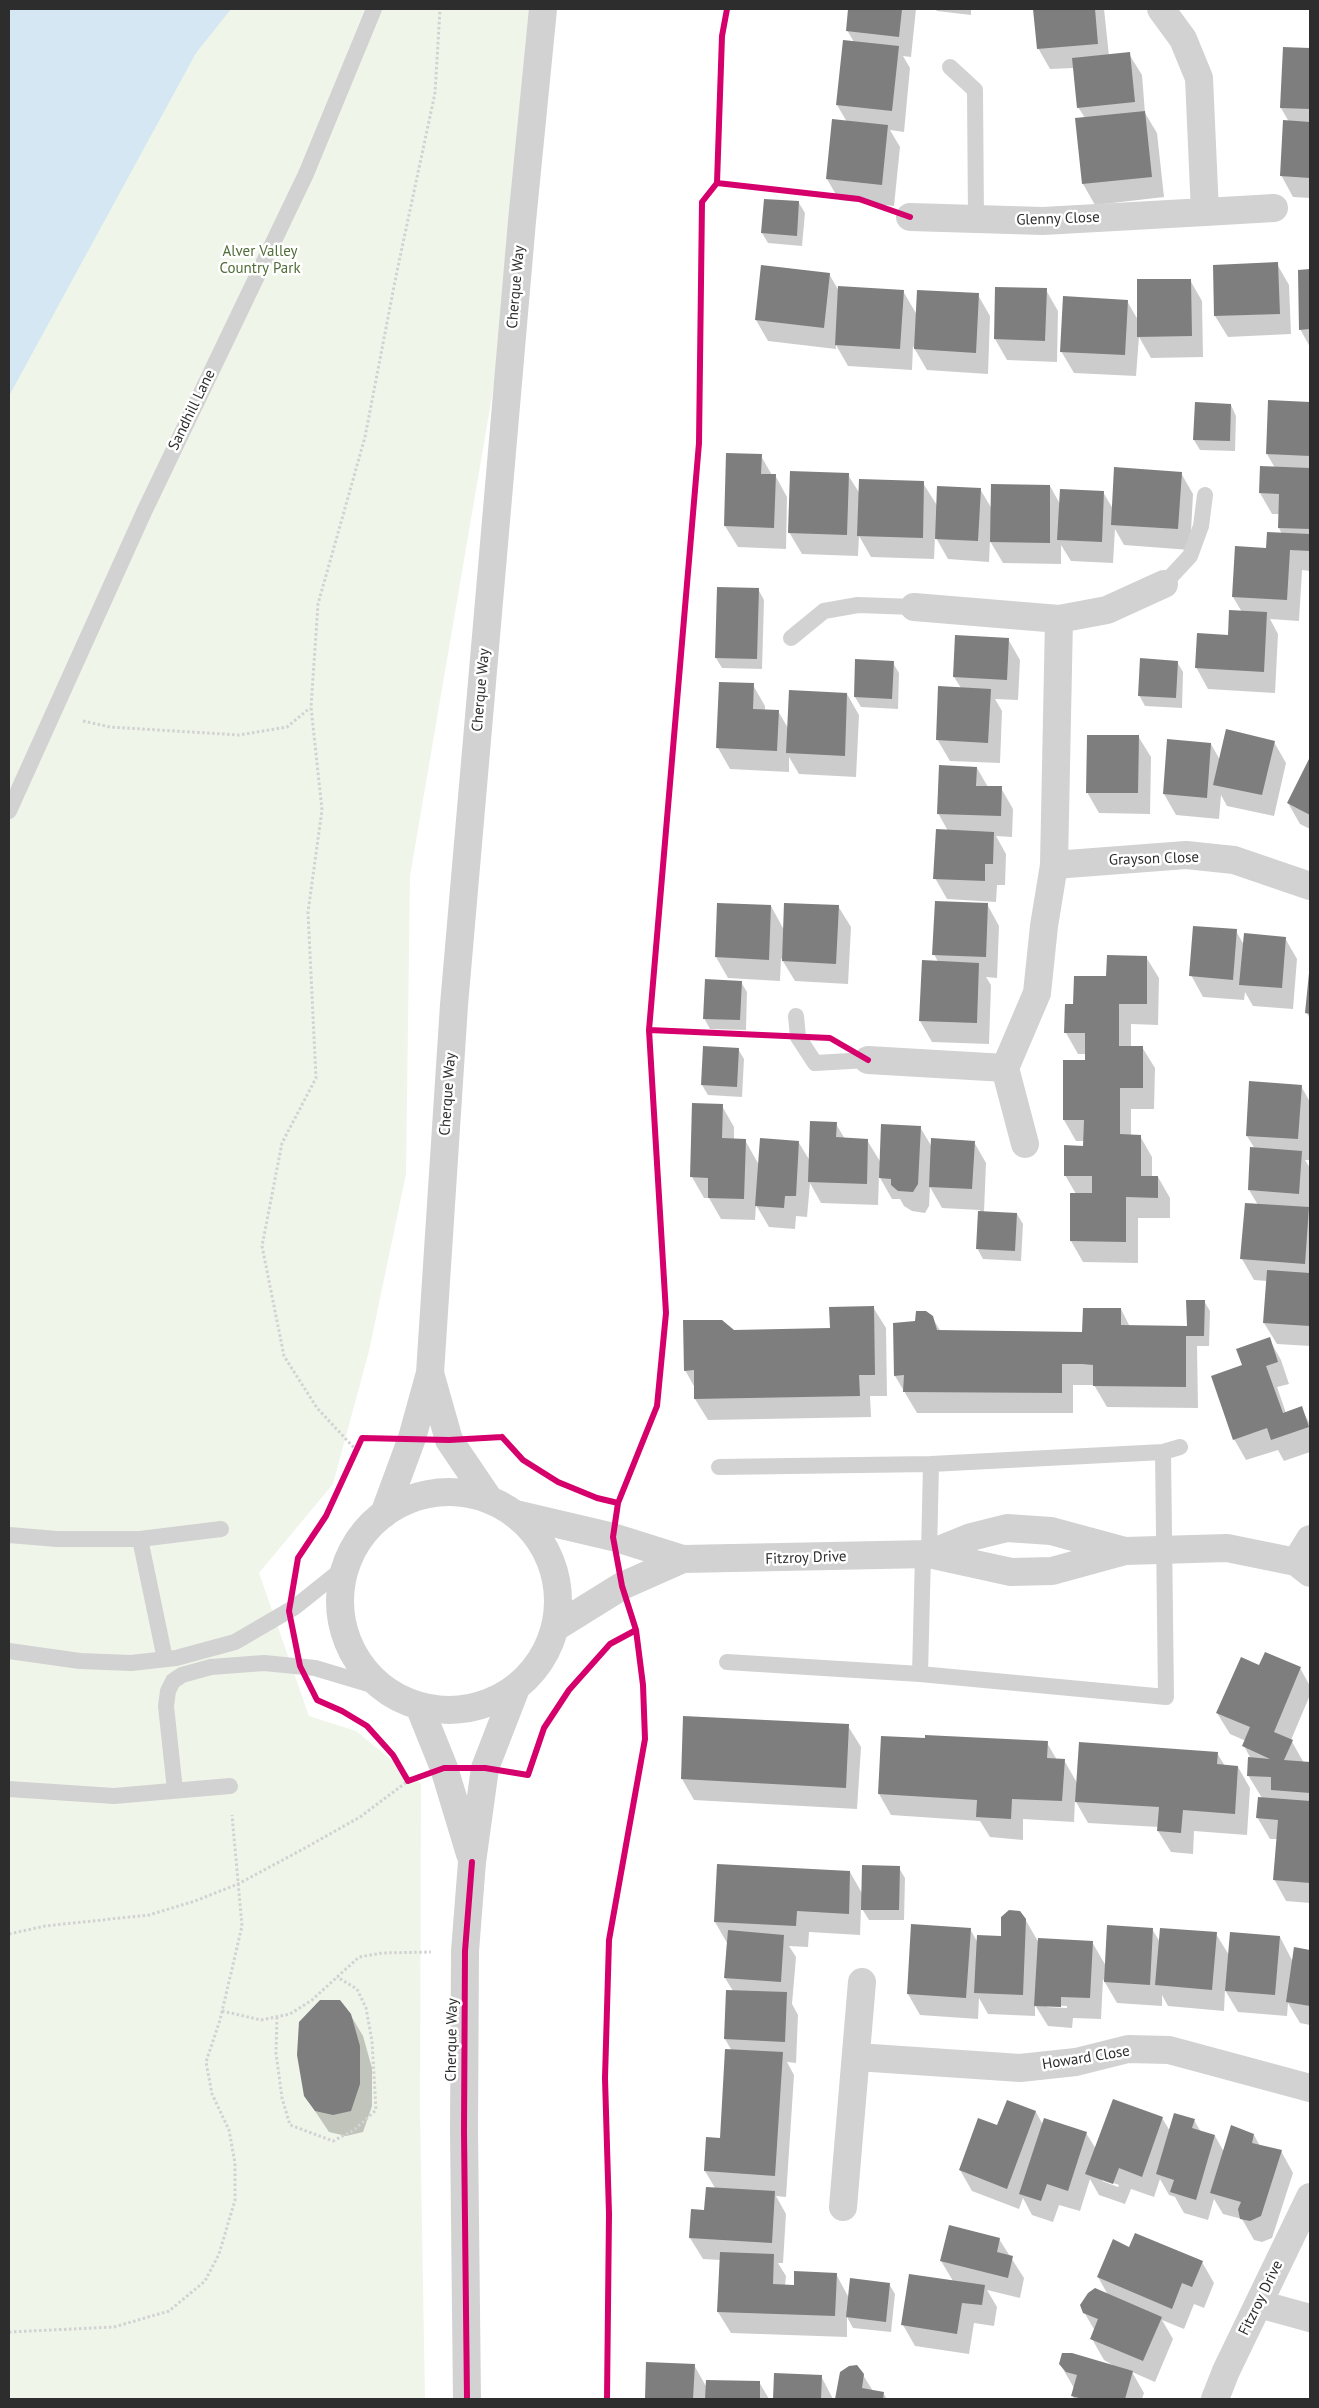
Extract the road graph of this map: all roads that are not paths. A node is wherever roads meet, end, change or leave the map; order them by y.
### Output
1 (374, 9) edge
2 (543, 9) edge
3 (1161, 9) edge
4 (950, 67) dead end
5 (1274, 208) dead end
6 (1205, 212) junction
7 (910, 217) dead end
8 (976, 219) junction
9 (1205, 494) dead end
10 (1164, 584) joint
11 (914, 606) joint
12 (1059, 619) junction
13 (791, 638) dead end
14 (9, 811) edge
15 (1054, 865) junction
16 (1310, 886) edge
17 (796, 1016) dead end
18 (868, 1060) joint
19 (1005, 1068) junction
20 (1025, 1144) dead end
21 (430, 1372) junction
22 (1180, 1447) dead end
23 (1163, 1452) junction
24 (931, 1464) junction
25 (719, 1467) dead end
26 (489, 1500) junction
27 (384, 1514) junction
28 (515, 1514) junction
29 (221, 1529) dead end
30 (9, 1536) edge
31 (140, 1539) junction
32 (1310, 1539) edge
33 (1165, 1550) junction
34 (1125, 1551) junction
35 (926, 1554) junction
36 (683, 1560) junction
37 (346, 1567) junction
38 (1303, 1568) edge
39 (556, 1627) junction
40 (9, 1651) edge
41 (165, 1659) junction
42 (727, 1662) dead end
43 (920, 1674) junction
44 (382, 1688) junction
45 (516, 1688) junction
46 (418, 1706) junction
47 (230, 1786) road end
48 (9, 1789) edge
49 (175, 1790) junction
50 (472, 1862) junction
51 (862, 1982) dead end
52 (857, 2058) junction
53 (1310, 2088) edge
54 (1310, 2197) edge
55 (843, 2207) dead end
56 (1259, 2304) junction
57 (1310, 2318) edge
58 (467, 2399) edge
59 (1215, 2399) edge

1 - 14 lane, Sandhill Lane
2 - 21 street, Cherque Way
3 - 6 street
4 - 8 lane
5 - 6 street, Glenny Close
6 - 8 street, Glenny Close
7 - 8 street, Glenny Close
9 - 10 lane
10 - 12 street
11 - 12 street
11 - 13 lane
12 - 15 street
15 - 16 street, Grayson Close
15 - 19 street
17 - 18 lane
18 - 19 street
19 - 20 street
21 - 26 street, Cherque Way
21 - 27 street, Cherque Way
22 - 23 lane
23 - 24 lane
23 - 33 lane
24 - 25 lane
24 - 35 lane
26 - 27 street
26 - 28 street
27 - 37 street
28 - 36 street, Fitzroy Drive
28 - 39 street
29 - 31 lane
30 - 31 lane
31 - 41 lane
32 - 38 street
33 - 34 street, Fitzroy Drive
33 - 38 street, Fitzroy Drive
33 - 43 lane
34 - 35 street, Fitzroy Drive
34 - 35 street, Fitzroy Drive
35 - 36 street, Fitzroy Drive
35 - 43 lane
36 - 39 street, Fitzroy Drive
37 - 41 lane
37 - 44 street
39 - 45 street
40 - 41 lane
42 - 43 lane
44 - 46 street
44 - 49 lane
45 - 46 street
45 - 50 street, Cherque Way
46 - 50 street, Cherque Way
47 - 49 lane
48 - 49 lane
50 - 58 street, Cherque Way
51 - 52 street
52 - 53 street, Howard Close
52 - 55 street
54 - 56 street, Fitzroy Drive
56 - 57 street
56 - 59 street, Fitzroy Drive

